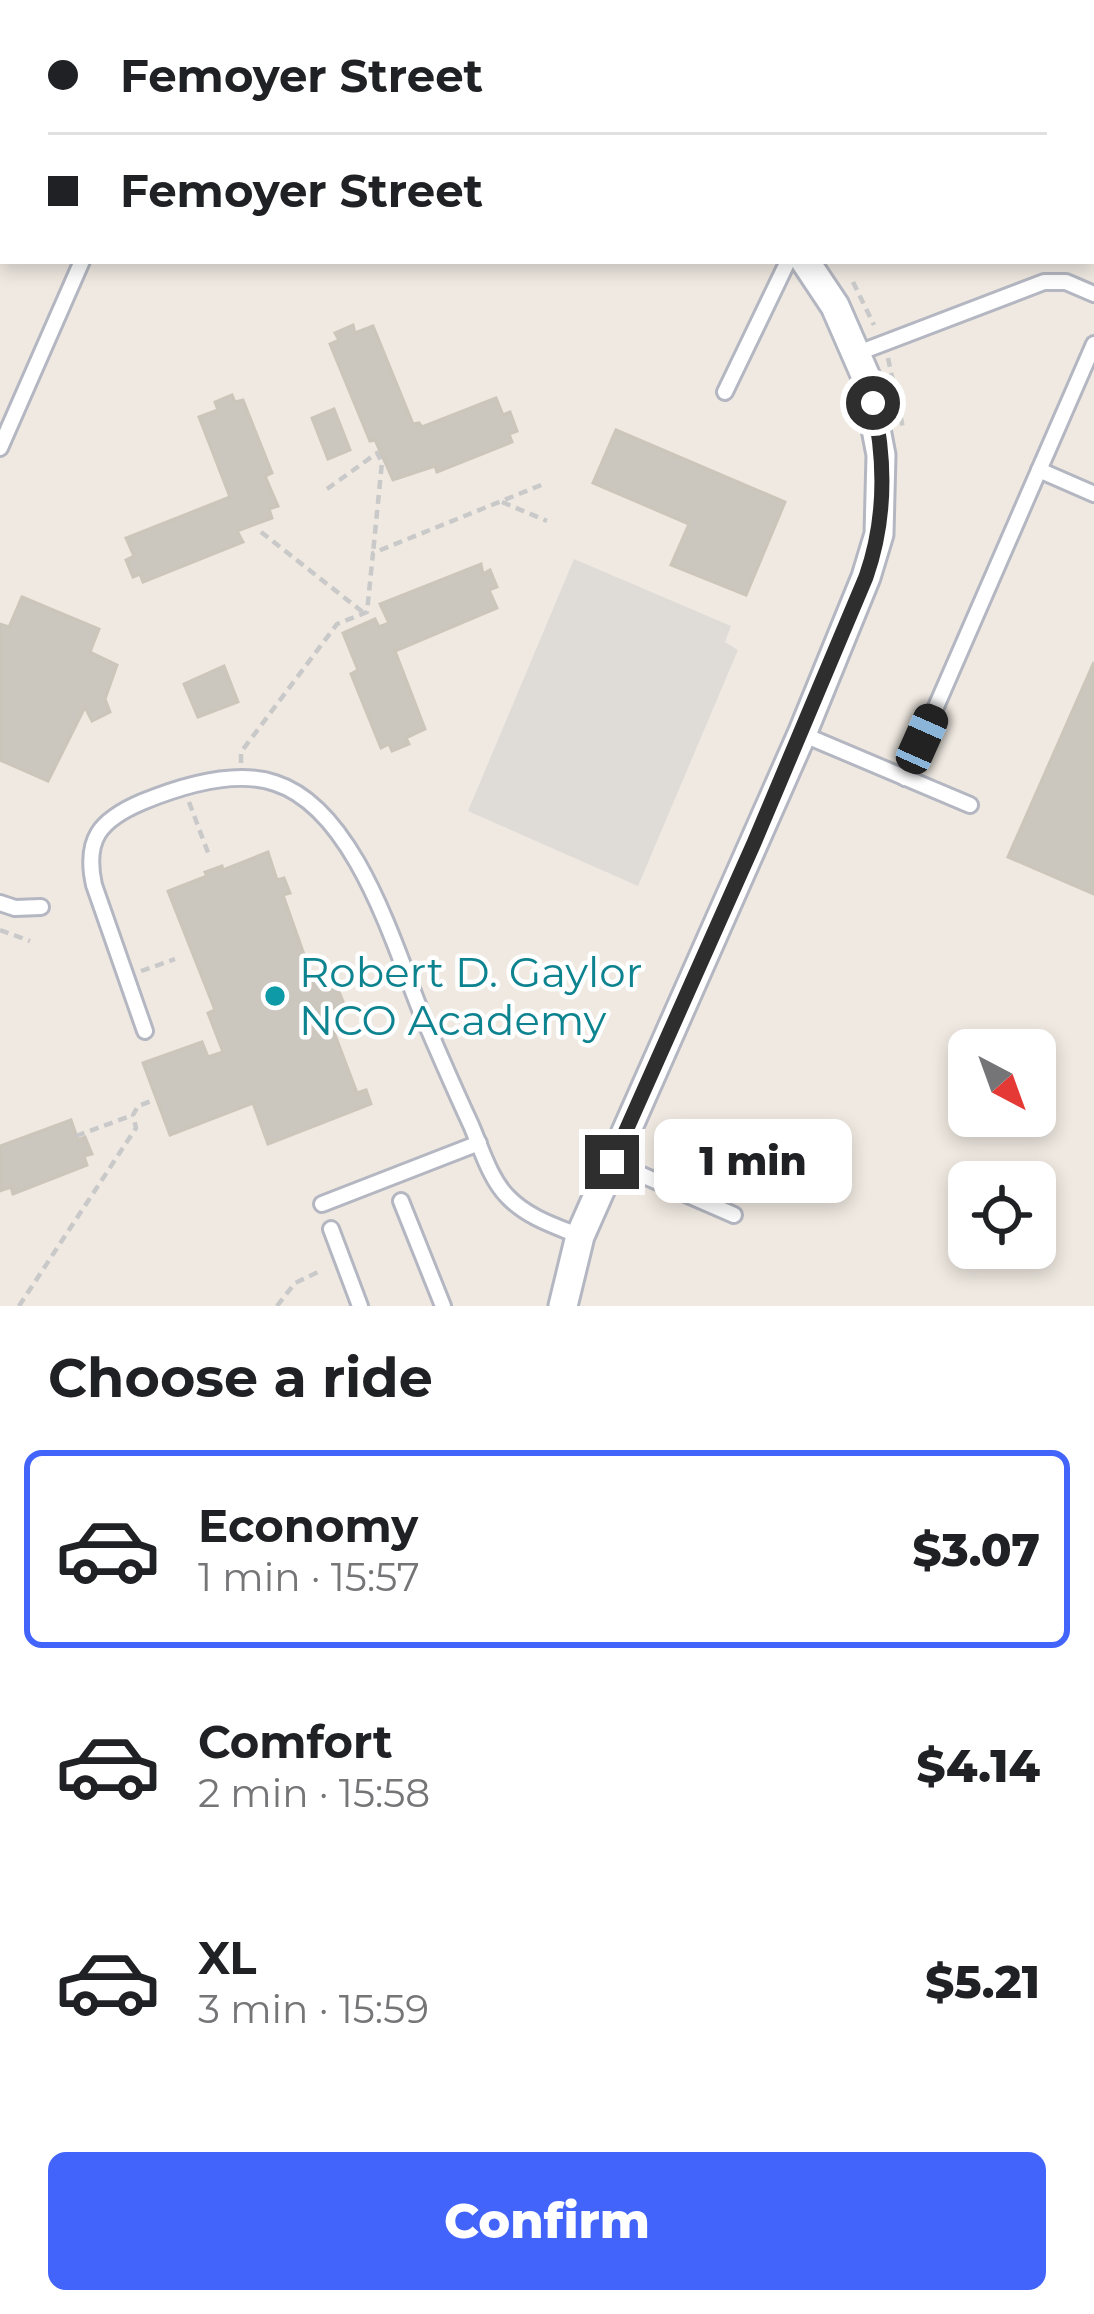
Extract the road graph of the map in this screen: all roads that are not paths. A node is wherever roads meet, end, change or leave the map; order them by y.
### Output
1 (81, 264) edge
2 (787, 264) edge
3 (807, 264) edge
4 (1094, 293) edge
5 (1094, 344) edge
6 (858, 353) junction
7 (725, 392) dead end
8 (0, 448) edge
9 (1040, 470) junction
10 (1094, 494) edge
11 (802, 734) junction
12 (905, 778) junction
13 (970, 805) dead end
14 (0, 903) edge
15 (41, 907) dead end
16 (145, 1031) dead end
17 (479, 1143) junction
18 (612, 1162) junction
19 (401, 1201) dead end
20 (322, 1204) dead end
21 (734, 1215) dead end
22 (331, 1229) dead end
23 (580, 1236) junction
24 (360, 1306) edge
25 (443, 1306) edge
26 (563, 1306) edge

1 - 8 lane
2 - 7 lane
3 - 6 street
4 - 6 lane
5 - 9 lane
6 - 11 street
9 - 10 lane
9 - 12 lane
11 - 12 lane
11 - 18 street
12 - 13 lane
14 - 15 lane
16 - 17 lane
17 - 20 lane
17 - 23 lane
18 - 21 lane
18 - 23 street
19 - 25 lane
22 - 24 lane
23 - 26 street

